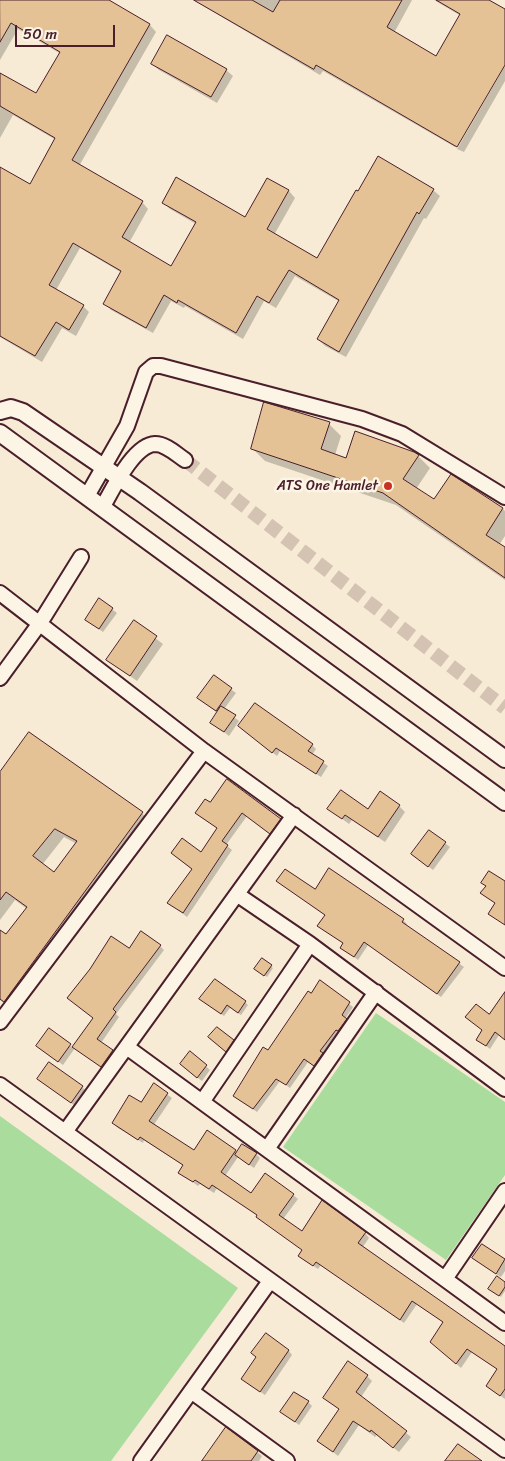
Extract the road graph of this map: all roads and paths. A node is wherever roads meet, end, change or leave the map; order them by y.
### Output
1 (0, 411) edge
2 (0, 433) edge
3 (185, 460) tunnel mouth
4 (104, 466) junction
5 (120, 477) junction
6 (87, 496) junction
7 (505, 497) edge
8 (102, 508) junction
9 (81, 557) dead end
10 (0, 593) edge
11 (40, 622) junction
12 (0, 678) edge
13 (204, 751) junction
14 (505, 759) edge
15 (505, 802) edge
16 (294, 815) junction
17 (238, 895) junction
18 (310, 944) junction
19 (505, 968) edge
20 (376, 992) junction
21 (0, 1022) edge
22 (128, 1048) junction
23 (0, 1085) edge
24 (505, 1089) edge
25 (202, 1102) junction
26 (66, 1132) junction
27 (267, 1149) junction
28 (505, 1191) edge
29 (444, 1279) junction
30 (270, 1281) junction
31 (505, 1323) edge
32 (191, 1391) junction
33 (505, 1450) edge
34 (141, 1461) edge
35 (287, 1461) edge

1 - 4 street
2 - 6 street
3 - 5 street
4 - 5 street
4 - 6 street
4 - 7 street
5 - 8 street
5 - 14 street
6 - 8 street
8 - 15 street
9 - 11 street
10 - 11 street
11 - 12 street
11 - 13 street
13 - 16 street
13 - 21 street
16 - 17 street
16 - 19 street
17 - 18 street
17 - 22 street
18 - 20 street
18 - 25 street
20 - 24 street
20 - 27 street
22 - 25 street
22 - 26 street
23 - 26 street
25 - 27 street
26 - 30 street
27 - 29 street
28 - 29 street
29 - 31 street
30 - 32 street
30 - 33 street
32 - 34 street
32 - 35 street

